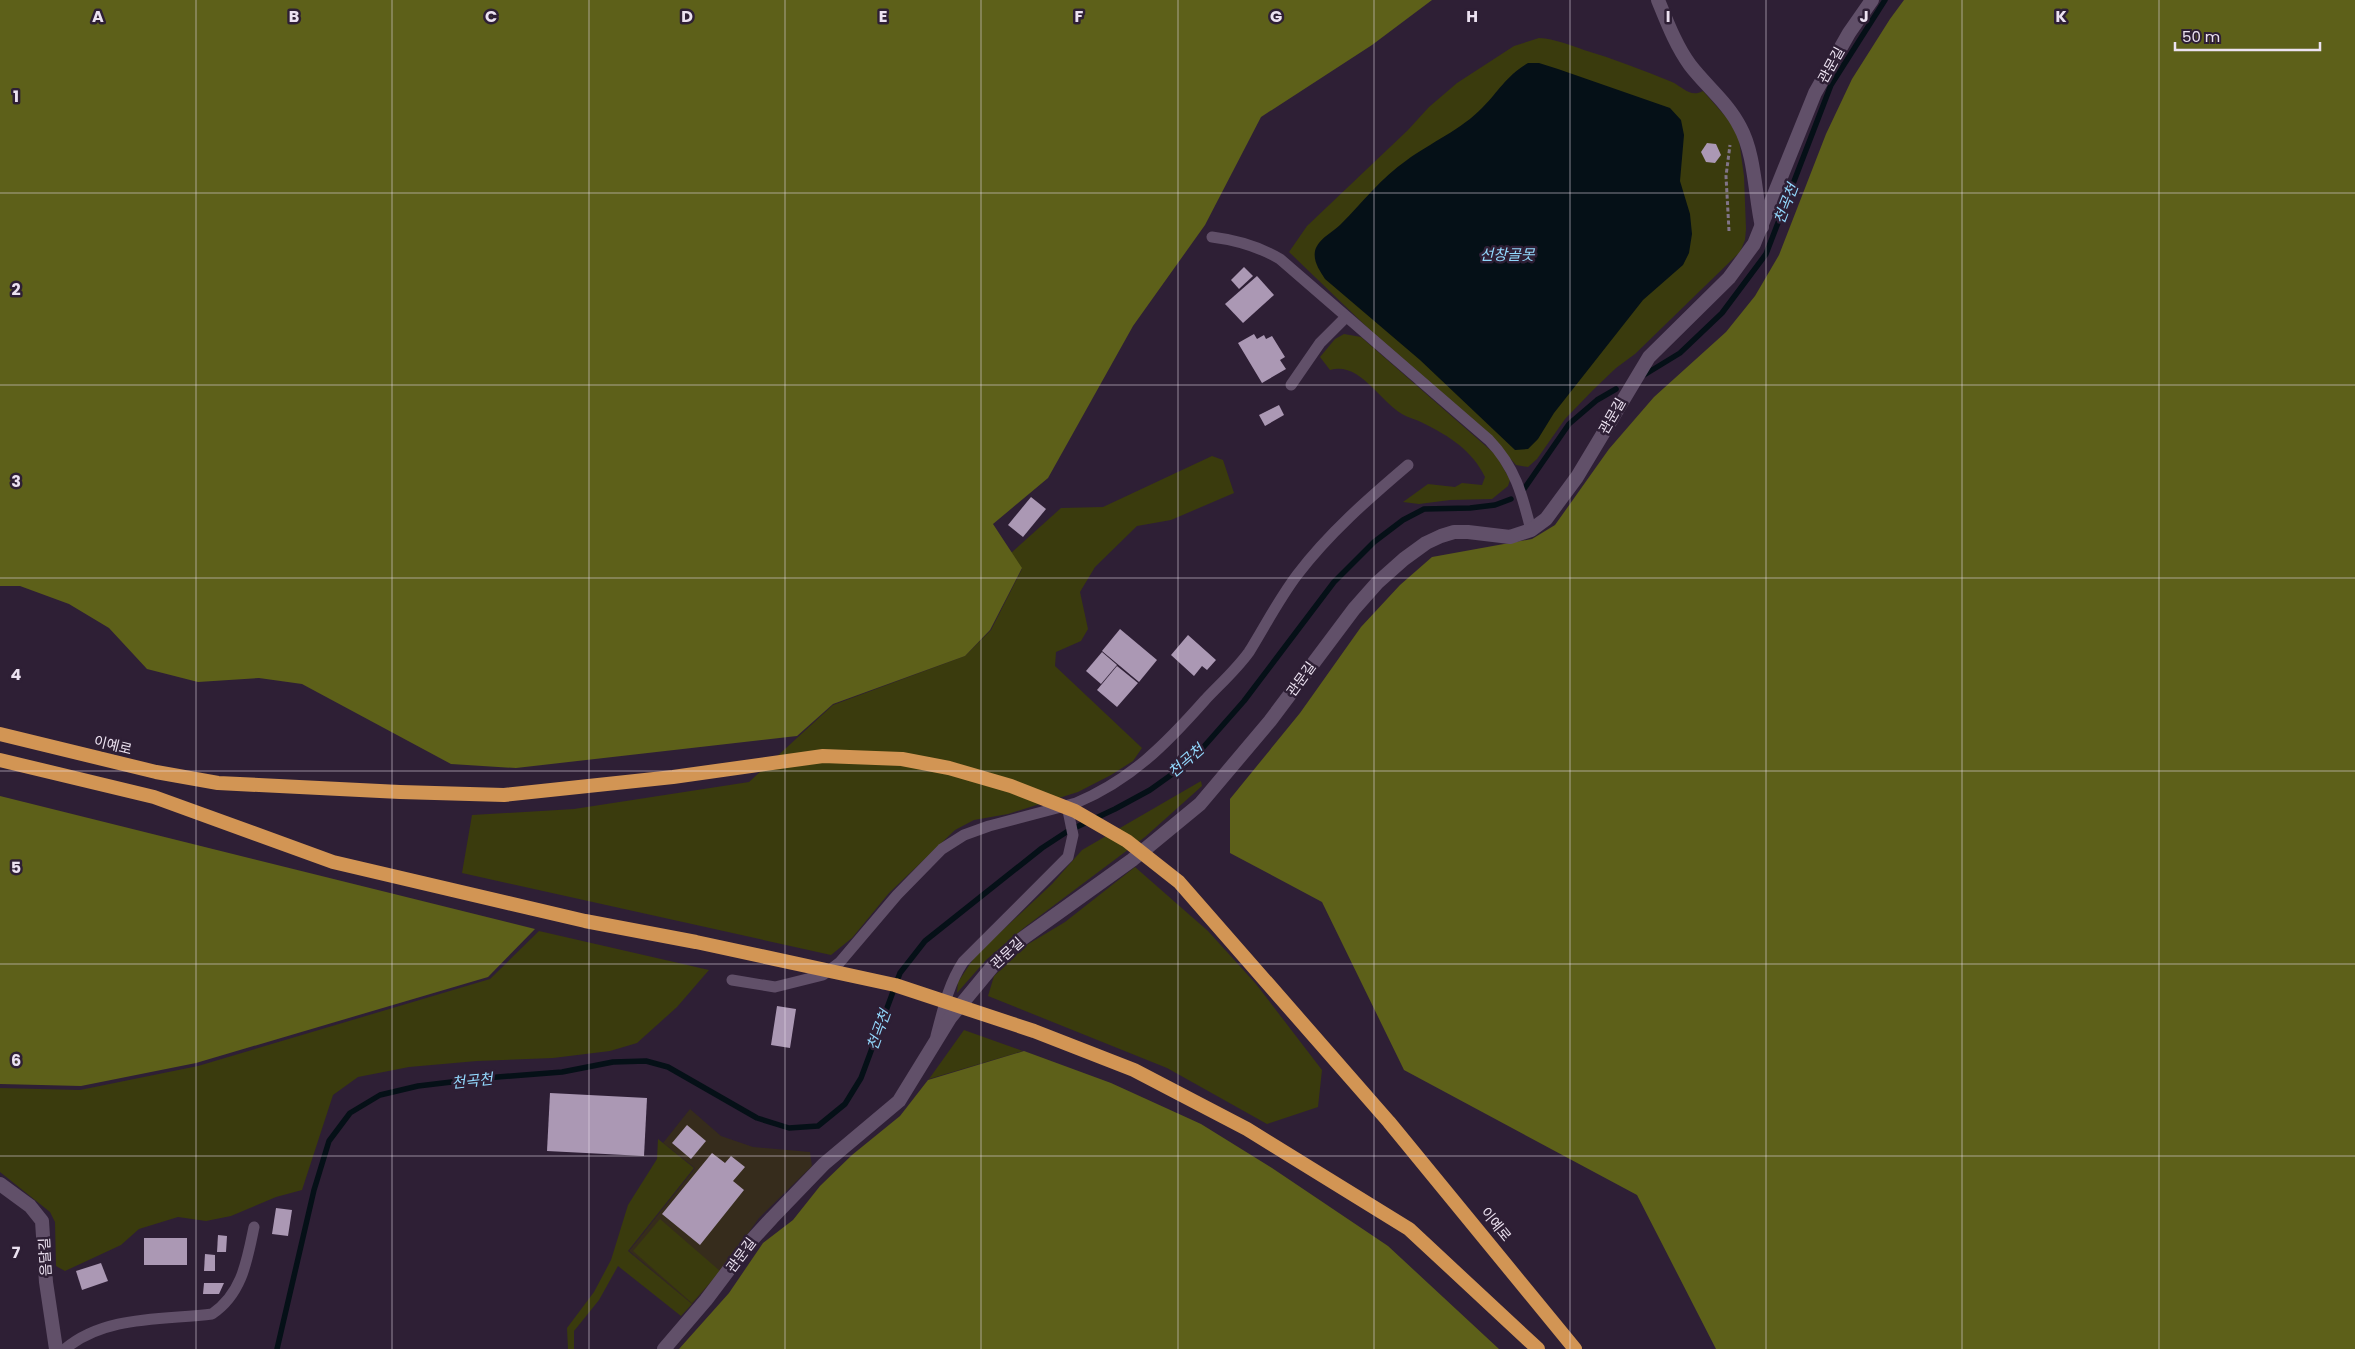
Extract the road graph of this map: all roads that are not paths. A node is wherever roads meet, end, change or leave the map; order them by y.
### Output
1 (1658, 0) edge
2 (1872, 0) edge
3 (1762, 227) junction
4 (1212, 237) dead end
5 (1346, 317) junction
6 (1291, 385) dead end
7 (1408, 465) dead end
8 (1531, 530) junction
9 (0, 734) edge
10 (0, 760) edge
11 (1066, 806) junction
12 (732, 980) dead end
13 (935, 1040) junction
14 (0, 1184) edge
15 (254, 1227) dead end
16 (56, 1349) edge
17 (65, 1349) edge
18 (664, 1349) edge
19 (1538, 1349) edge
20 (1575, 1349) edge

1 - 3 street
2 - 3 street, 관문길
3 - 8 street, 관문길
4 - 5 lane
5 - 6 lane
5 - 8 lane
7 - 11 lane
8 - 13 street, 관문길
9 - 20 highway, 이예로
10 - 19 highway
11 - 12 lane
11 - 13 lane
13 - 18 street, 관문길
14 - 16 street, 음달길
15 - 17 lane

